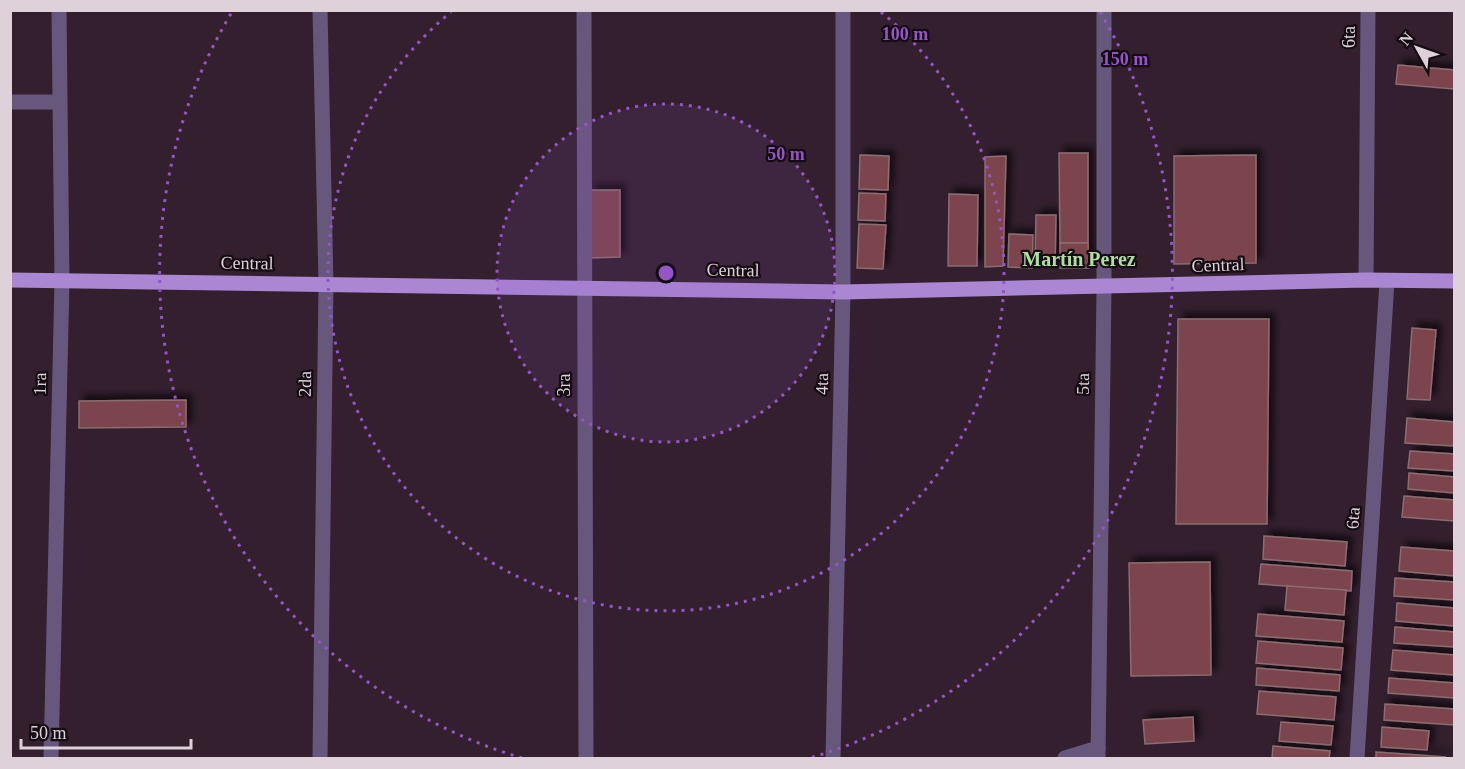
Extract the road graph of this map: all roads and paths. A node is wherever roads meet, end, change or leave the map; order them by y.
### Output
1 (59, 10) edge
2 (320, 10) edge
3 (584, 10) edge
4 (843, 10) edge
5 (1104, 10) edge
6 (1368, 10) edge
7 (10, 102) edge
8 (59, 102) junction
9 (10, 280) edge
10 (1366, 280) junction
11 (62, 281) junction
12 (1387, 281) junction
13 (1455, 281) edge
14 (326, 284) junction
15 (583, 286) junction
16 (1104, 288) junction
17 (843, 292) junction
18 (1098, 753) edge
19 (51, 759) edge
20 (320, 759) edge
21 (586, 759) edge
22 (833, 759) edge
23 (1065, 759) edge
24 (1357, 759) edge

1 - 8 street, 1ra
2 - 14 street, 2da
3 - 15 street, 3ra
4 - 17 street, 4ta
5 - 16 street, 5ta
6 - 10 street, 6ta
7 - 8 street
8 - 11 street, 1ra
9 - 11 main road, Central
10 - 12 main road, Central
10 - 16 main road, Central
11 - 14 main road, Central
11 - 19 street, 1ra
12 - 13 main road, Central
12 - 24 street, 6ta
14 - 15 main road, Central
14 - 20 street, 2da
15 - 17 main road, Central
15 - 21 street, 3ra
16 - 17 main road, Central
16 - 18 street, 5ta
17 - 22 street, 4ta
18 - 23 street

